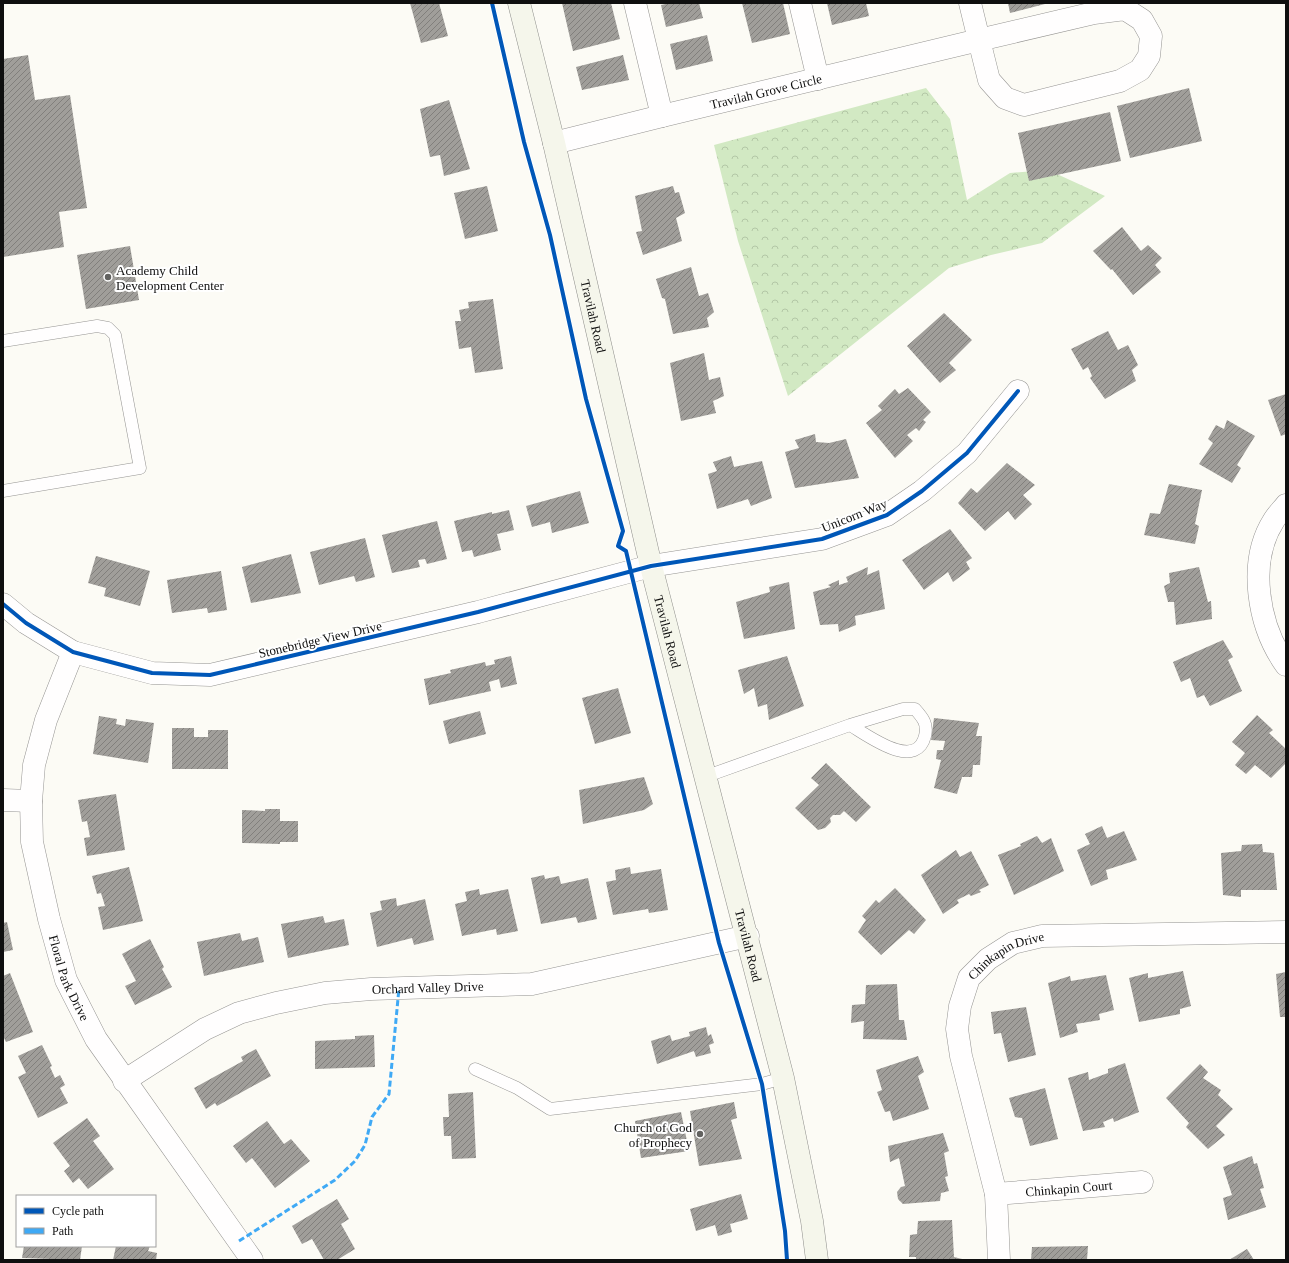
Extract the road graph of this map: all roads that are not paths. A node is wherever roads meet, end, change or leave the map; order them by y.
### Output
1 (519, 3) edge
2 (635, 3) edge
3 (800, 3) edge
4 (970, 3) edge
5 (979, 40) junction
6 (818, 79) junction
7 (662, 116) junction
8 (554, 143) junction
9 (3, 341) edge
10 (1018, 392) dead end
11 (3, 491) edge
12 (1286, 505) edge
13 (652, 566) junction
14 (3, 604) edge
15 (74, 652) junction
16 (1286, 665) edge
17 (850, 725) junction
18 (707, 776) junction
19 (3, 800) edge
20 (31, 800) junction
21 (1286, 932) edge
22 (748, 936) junction
23 (475, 1069) dead end
24 (783, 1078) junction
25 (124, 1081) junction
26 (1142, 1182) dead end
27 (996, 1194) junction
28 (252, 1260) edge
29 (817, 1260) edge
30 (998, 1260) edge

1 - 8 main road, Travilah Road
2 - 7 street
3 - 6 street
4 - 5 street
5 - 5 street, Travilah Grove Circle
5 - 6 street, Travilah Grove Circle
6 - 7 street, Travilah Grove Circle
7 - 8 street, Travilah Grove Circle
8 - 13 main road, Travilah Road
9 - 11 lane
10 - 13 street, Unicorn Way
12 - 16 street
13 - 15 street, Stonebridge View Drive
13 - 18 main road, Travilah Road
14 - 15 street, Stonebridge View Drive
15 - 20 street, Floral Park Drive
17 - 17 lane
17 - 18 lane
18 - 22 main road, Travilah Road
19 - 20 street
20 - 25 street, Floral Park Drive
21 - 27 street, Chinkapin Drive
22 - 24 main road, Travilah Road
22 - 25 street, Orchard Valley Drive
23 - 24 lane
24 - 29 main road, Travilah Road
25 - 28 street, Floral Park Drive
26 - 27 street, Chinkapin Court
27 - 30 street, Chinkapin Drive

